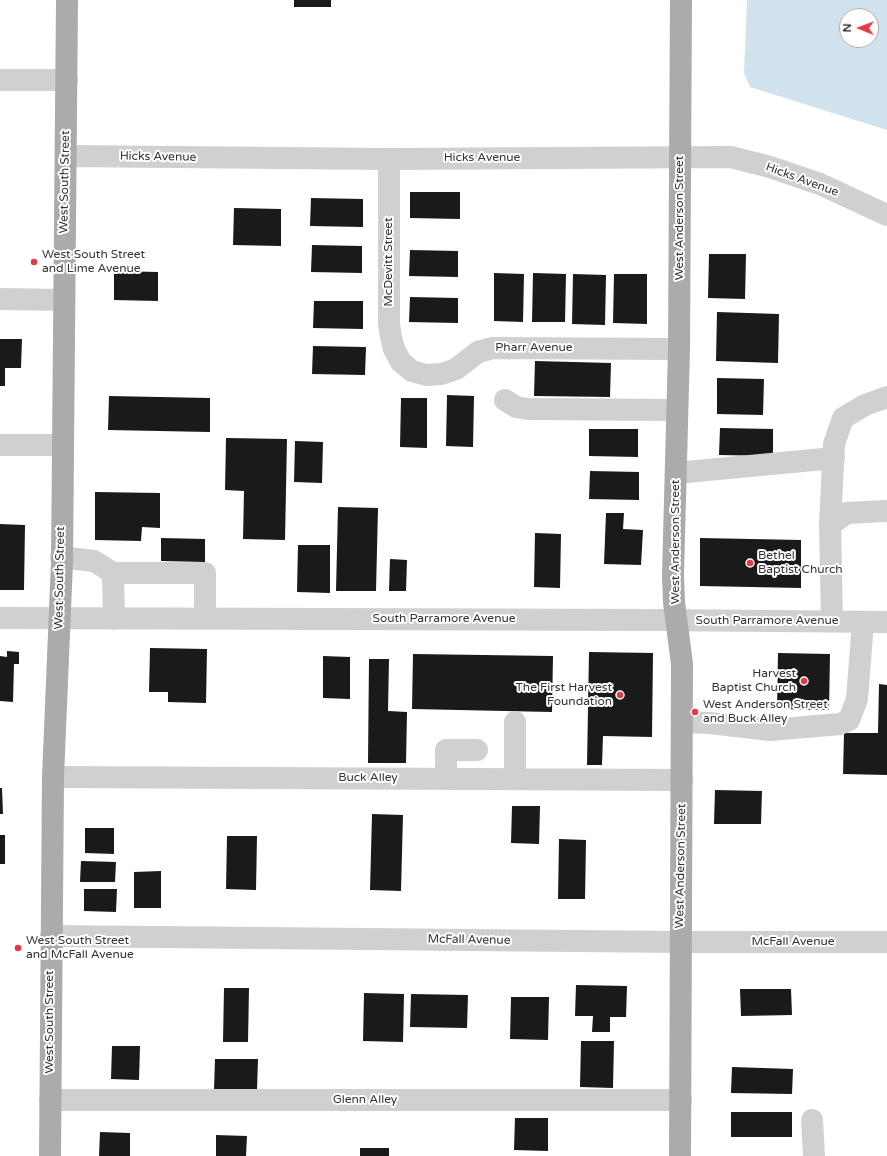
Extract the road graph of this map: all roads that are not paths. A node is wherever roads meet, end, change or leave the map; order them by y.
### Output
1 (67, 0) edge
2 (681, 0) edge
3 (0, 80) edge
4 (66, 80) junction
5 (66, 156) junction
6 (680, 156) junction
7 (389, 159) junction
8 (887, 215) edge
9 (0, 299) edge
10 (63, 300) junction
11 (679, 348) junction
12 (401, 362) joint
13 (887, 397) edge
14 (505, 400) dead end
15 (677, 410) junction
16 (0, 445) edge
17 (63, 445) junction
18 (834, 458) junction
19 (676, 473) junction
20 (887, 511) edge
21 (830, 525) junction
22 (61, 557) junction
23 (113, 572) junction
24 (0, 618) edge
25 (60, 618) junction
26 (114, 618) junction
27 (205, 619) junction
28 (677, 620) junction
29 (832, 621) junction
30 (863, 622) junction
31 (887, 622) edge
32 (515, 722) dead end
33 (682, 722) junction
34 (477, 750) dead end
35 (53, 777) junction
36 (446, 779) junction
37 (515, 779) junction
38 (682, 780) junction
39 (51, 936) junction
40 (680, 942) junction
41 (887, 942) edge
42 (50, 1100) junction
43 (681, 1100) junction
44 (812, 1120) dead end
45 (50, 1156) edge
46 (680, 1156) edge
47 (814, 1156) edge

1 - 4 main road, West South Street
2 - 6 main road, West Anderson Street
3 - 4 street
4 - 5 main road, West South Street
5 - 7 street, Hicks Avenue
5 - 10 main road, West South Street
6 - 7 street, Hicks Avenue
6 - 8 street, Hicks Avenue
6 - 11 main road, West Anderson Street
7 - 12 street, McDevitt Street
9 - 10 street
10 - 17 main road, West South Street
11 - 12 street, Pharr Avenue
11 - 15 main road, West Anderson Street
13 - 18 street
14 - 15 street
15 - 19 main road, West Anderson Street
16 - 17 street
17 - 22 main road, West South Street
18 - 19 street
18 - 21 street
19 - 28 main road, West Anderson Street
20 - 21 street
21 - 29 street
22 - 23 street
22 - 25 main road, West South Street
23 - 26 street
23 - 27 street
24 - 25 street, South Parramore Avenue
25 - 26 street, South Parramore Avenue
25 - 35 main road, West South Street
26 - 27 street, South Parramore Avenue
27 - 28 street, South Parramore Avenue
28 - 29 street, South Parramore Avenue
28 - 33 main road, West Anderson Street
29 - 30 street, South Parramore Avenue
30 - 31 street, South Parramore Avenue
30 - 33 street
32 - 37 street
33 - 38 main road, West Anderson Street
34 - 36 street
35 - 36 street, Buck Alley
35 - 39 main road, West South Street
36 - 37 street, Buck Alley
37 - 38 street, Buck Alley
38 - 40 main road, West Anderson Street
39 - 40 street, McFall Avenue
39 - 42 main road, West South Street
40 - 41 street, McFall Avenue
40 - 43 main road, West Anderson Street
42 - 43 street, Glenn Alley
42 - 45 main road, West South Street
43 - 46 main road, West Anderson Street
44 - 47 street

